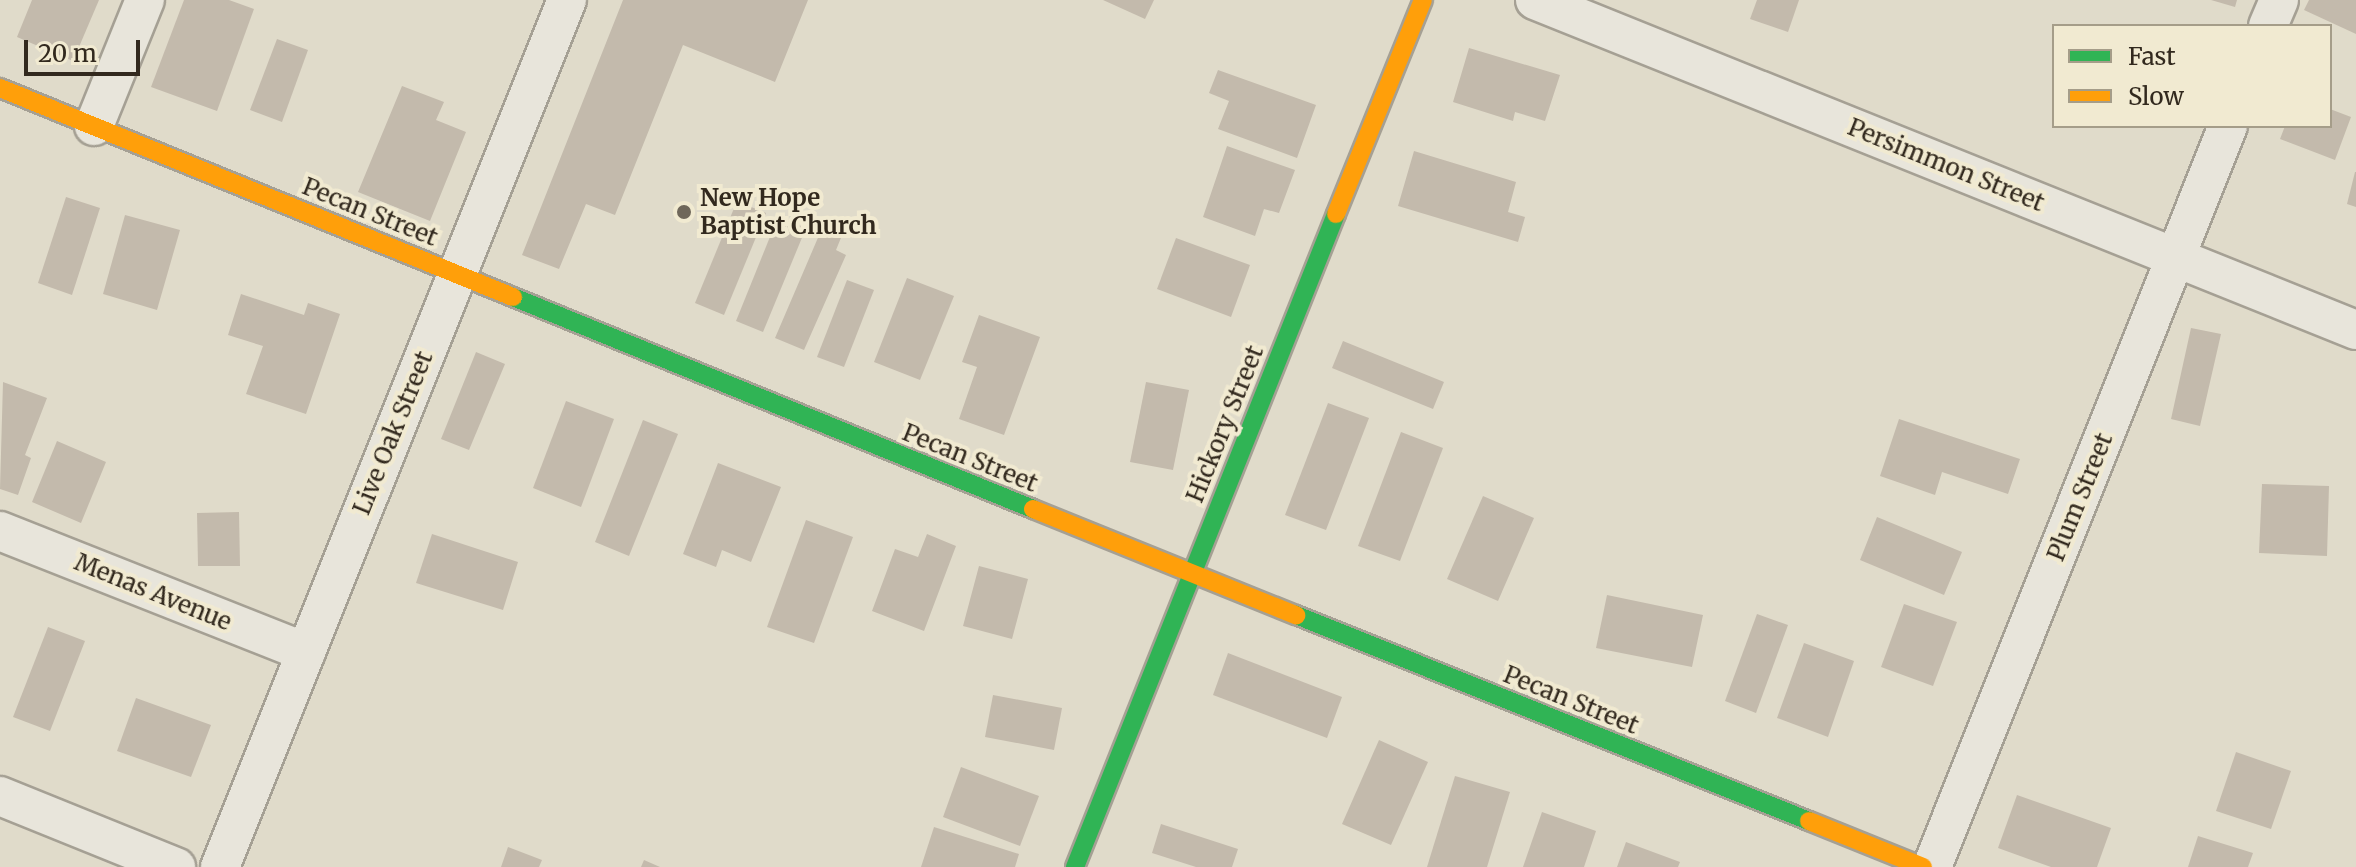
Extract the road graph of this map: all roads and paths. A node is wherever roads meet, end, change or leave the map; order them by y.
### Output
1 (145, 0) edge
2 (567, 0) edge
3 (1423, 0) edge
4 (1535, 0) edge
5 (2279, 0) edge
6 (2269, 24) edge
7 (0, 88) edge
8 (94, 126) junction
9 (2227, 128) edge
10 (2176, 258) junction
11 (456, 273) junction
12 (2356, 330) edge
13 (0, 531) edge
14 (1190, 573) junction
15 (306, 652) junction
16 (0, 796) edge
17 (176, 867) edge
18 (220, 867) edge
19 (1075, 867) edge
20 (1923, 867) edge
21 (1932, 867) edge

1 - 8 street
2 - 11 street, Live Oak Street
3 - 14 street, Hickory Street
4 - 10 street, Persimmon Street
5 - 6 street
7 - 8 street, Pecan Street
8 - 11 street, Pecan Street
9 - 10 street, Plum Street
10 - 12 street, Persimmon Street
10 - 21 street, Plum Street
11 - 14 street, Pecan Street
11 - 15 street, Live Oak Street
13 - 15 street, Menas Avenue
14 - 19 street, Hickory Street
14 - 20 street, Pecan Street
15 - 18 street, Live Oak Street
16 - 17 street

